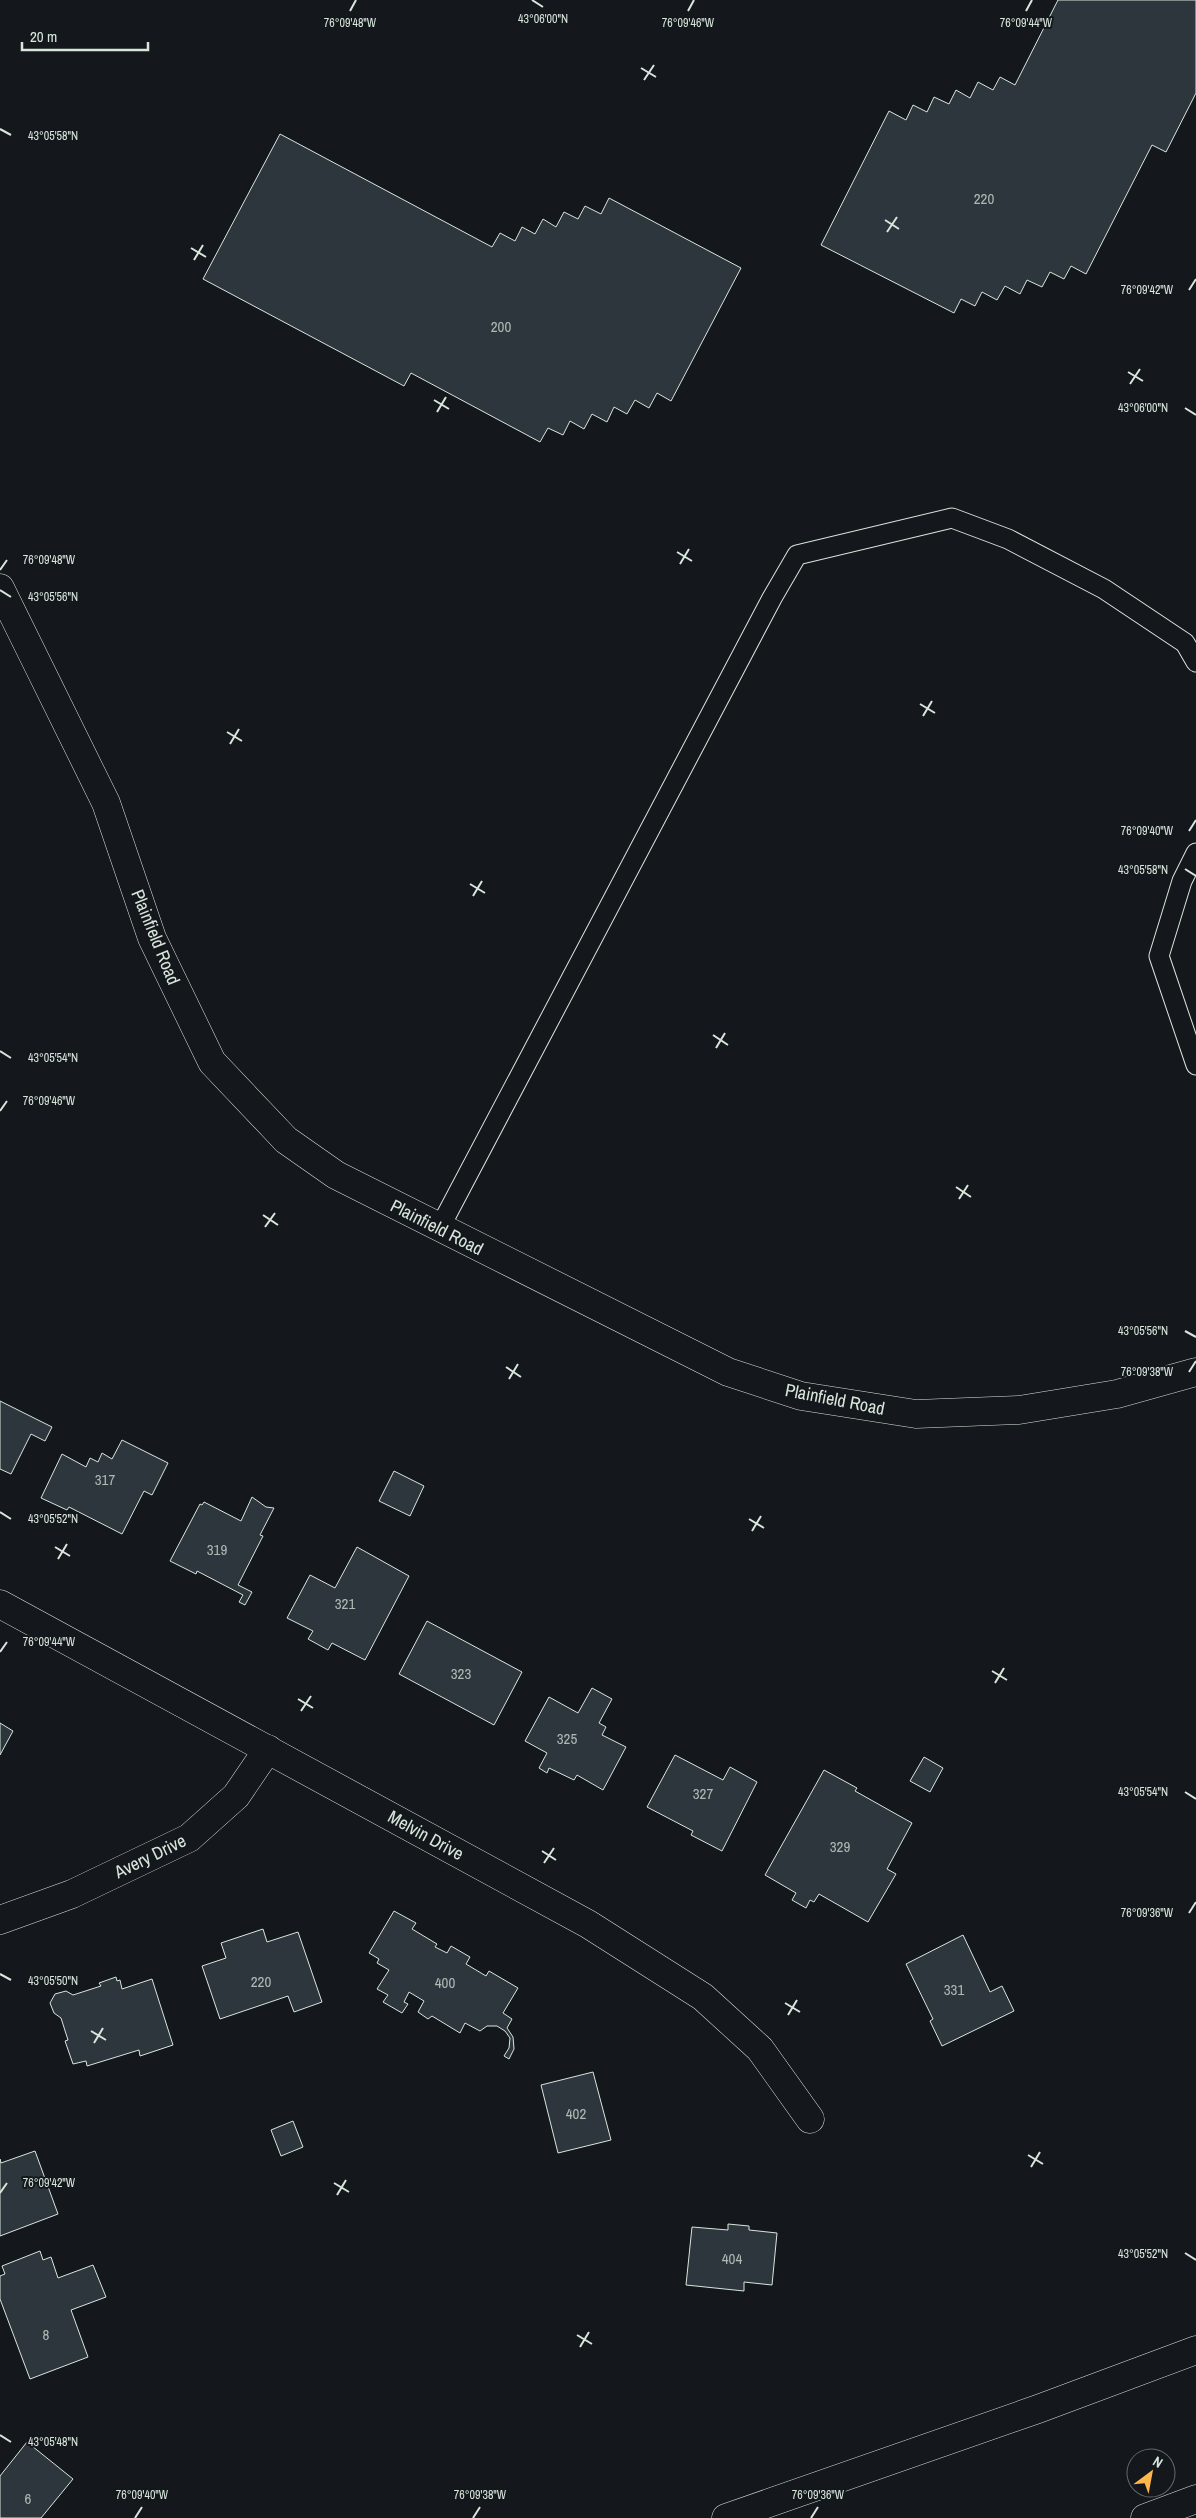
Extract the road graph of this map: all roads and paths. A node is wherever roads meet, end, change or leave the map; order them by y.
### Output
1 (0, 588) edge
2 (1196, 662) edge
3 (1196, 853) edge
4 (1196, 1065) edge
5 (439, 1229) junction
6 (1196, 1372) edge
7 (0, 1604) edge
8 (268, 1749) junction
9 (0, 1920) edge
10 (810, 2120) dead end
11 (1196, 2350) edge
12 (1038, 2410) junction
13 (1196, 2499) edge
14 (726, 2518) edge
15 (778, 2518) edge
16 (1145, 2518) edge

1 - 5 main road, Plainfield Road
2 - 5 lane
3 - 4 lane
5 - 6 main road, Plainfield Road
7 - 8 main road, Melvin Drive
8 - 9 main road, Avery Drive
8 - 10 main road, Melvin Drive
11 - 12 main road
12 - 14 main road
12 - 15 main road
13 - 16 main road

